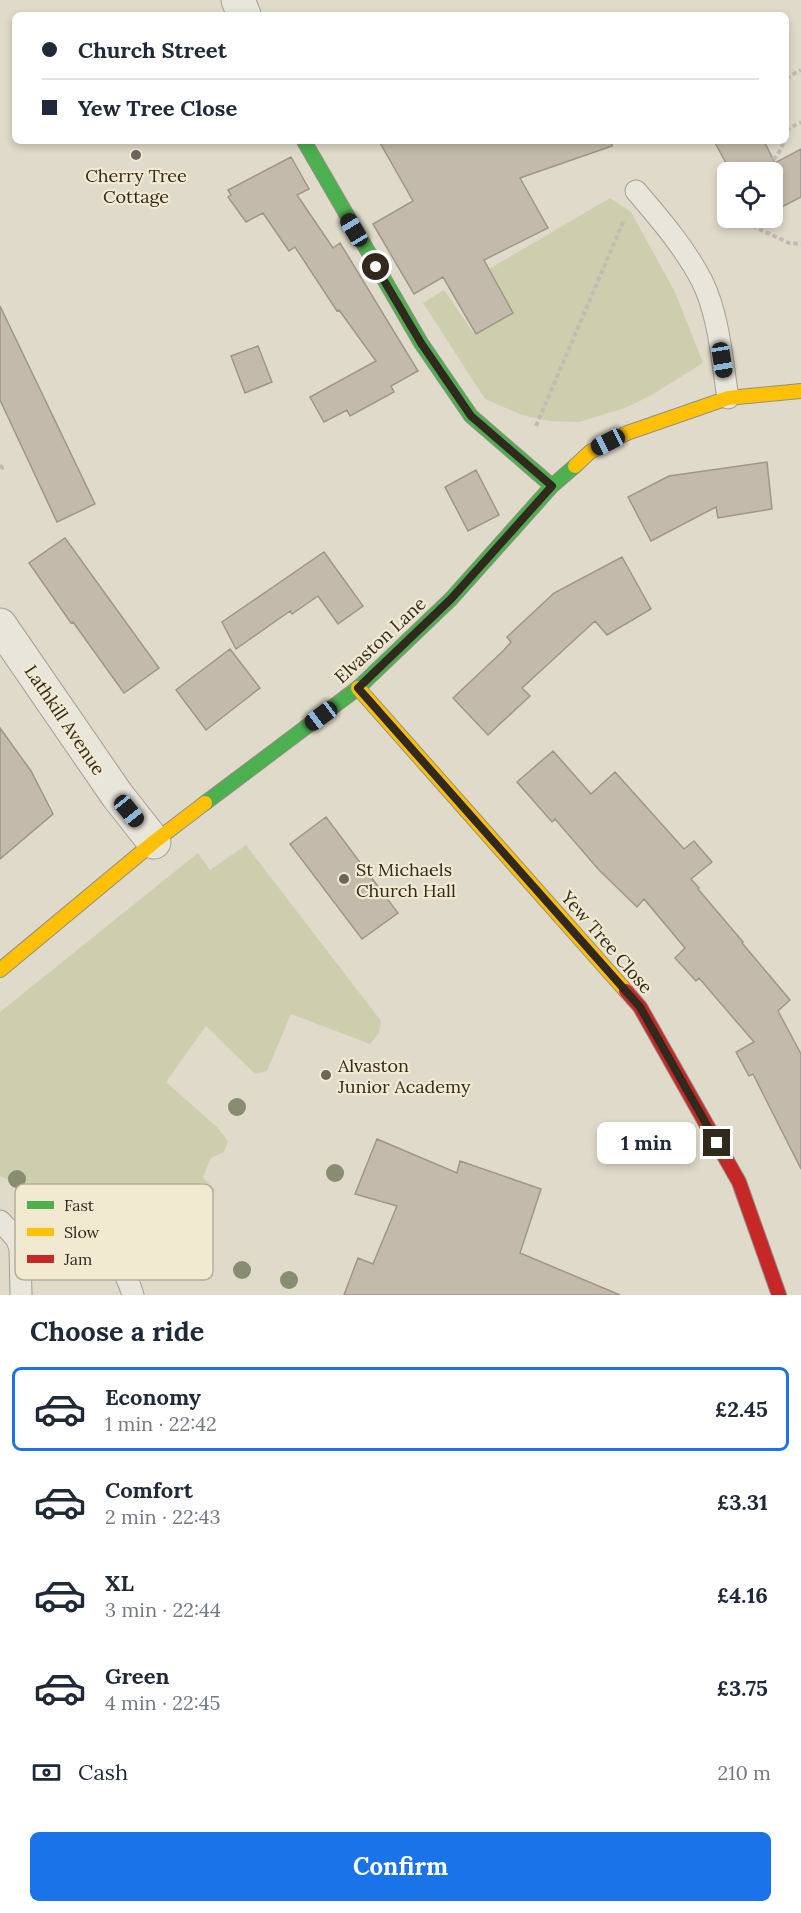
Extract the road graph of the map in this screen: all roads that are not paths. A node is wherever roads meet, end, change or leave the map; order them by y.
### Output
1 (306, 144) edge
2 (636, 191) road end
3 (801, 391) edge
4 (728, 398) junction
5 (552, 486) junction
6 (0, 625) edge
7 (358, 688) junction
8 (154, 842) junction
9 (0, 970) edge
10 (0, 1221) edge
11 (15, 1237) edge
12 (21, 1280) edge
13 (127, 1280) edge
14 (21, 1295) edge
15 (133, 1295) edge
16 (779, 1295) edge

1 - 5 street
2 - 4 lane
3 - 4 street, Elvaston Lane
4 - 5 street, Elvaston Lane
5 - 7 street, Elvaston Lane
6 - 8 street, Lathkill Avenue
7 - 8 street, Elvaston Lane
7 - 16 street, Yew Tree Close
8 - 9 street, Elvaston Lane
10 - 11 lane
12 - 14 lane
13 - 15 lane

